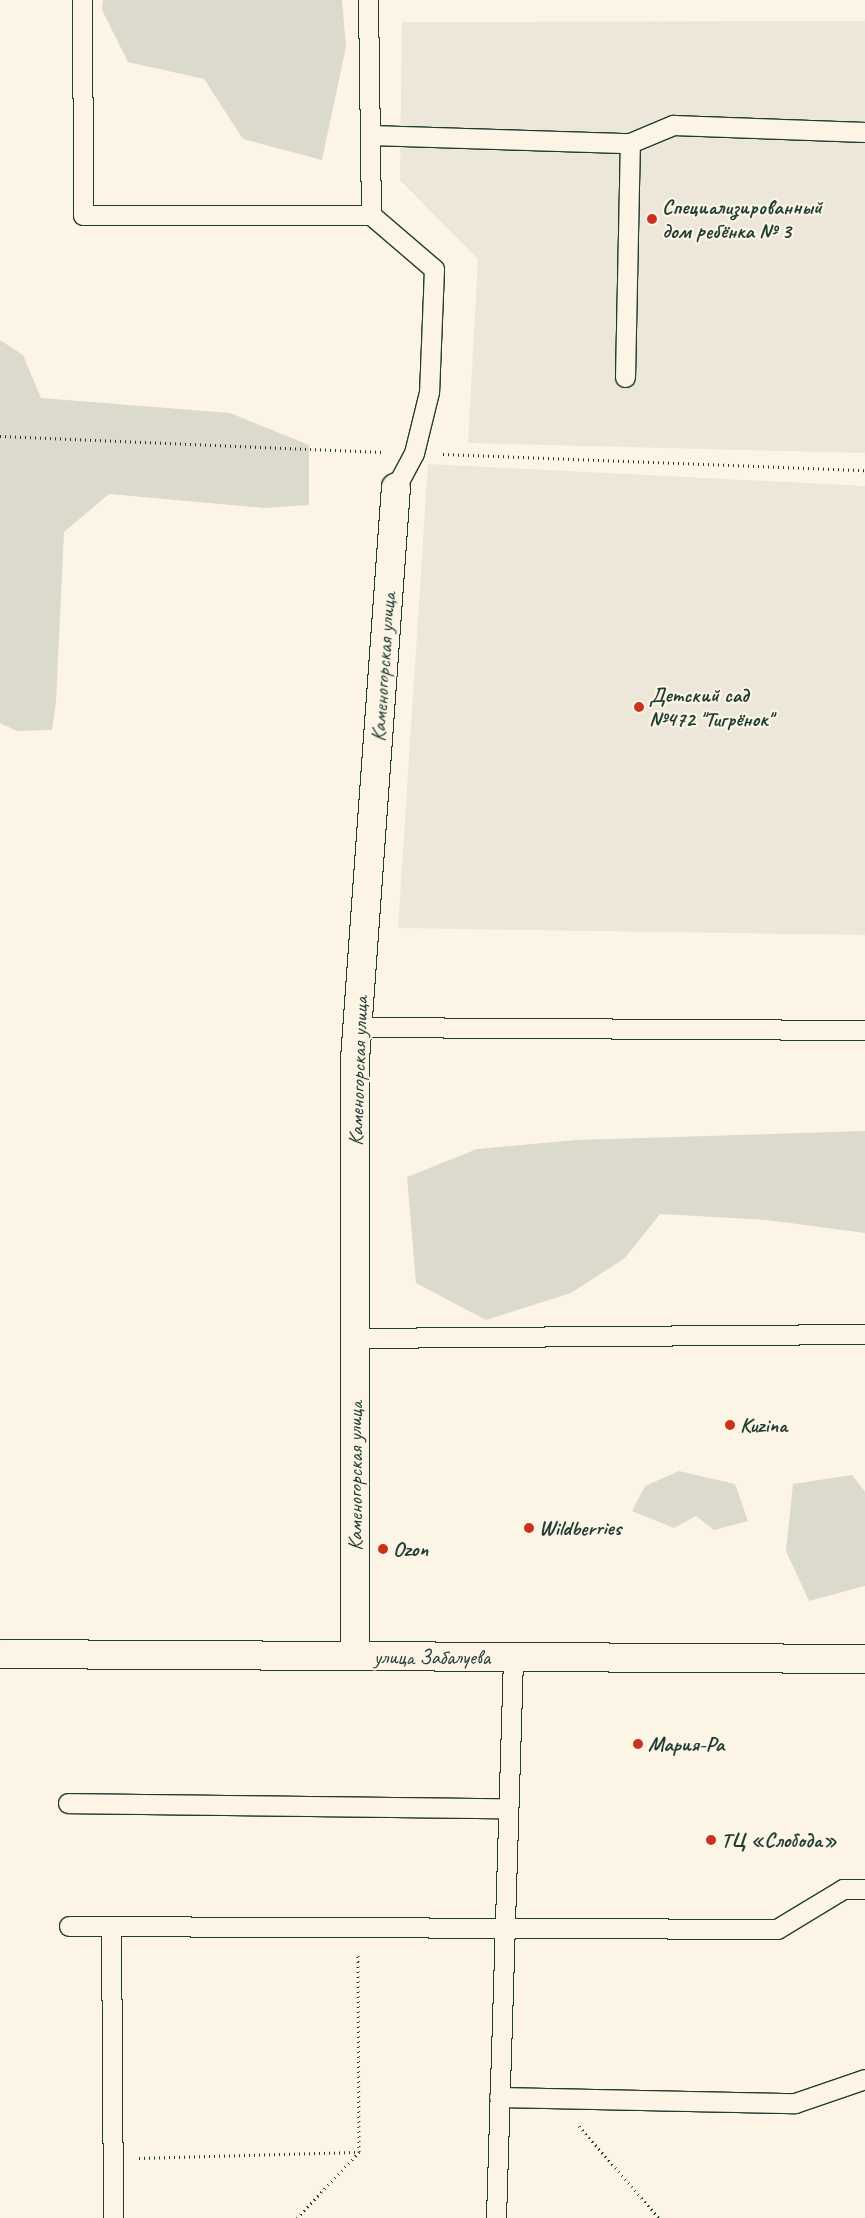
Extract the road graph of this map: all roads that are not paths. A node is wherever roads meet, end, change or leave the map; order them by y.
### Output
1 (82, 0) edge
2 (368, 0) edge
3 (865, 132) edge
4 (370, 135) junction
5 (630, 143) junction
6 (371, 215) junction
7 (625, 377) dead end
8 (396, 487) joint
9 (358, 1027) junction
10 (865, 1030) edge
11 (865, 1334) edge
12 (355, 1338) junction
13 (0, 1654) edge
14 (355, 1656) junction
15 (513, 1657) junction
16 (865, 1659) edge
17 (68, 1803) dead end
18 (508, 1808) junction
19 (865, 1890) edge
20 (69, 1926) dead end
21 (111, 1926) junction
22 (505, 1928) junction
23 (865, 2079) edge
24 (499, 2097) junction
25 (113, 2218) edge
26 (496, 2218) edge

1 - 6 lane
2 - 4 lane
3 - 5 lane
4 - 5 lane
4 - 6 lane
5 - 7 lane
6 - 8 lane
8 - 9 street, Каменогорская улица
9 - 10 lane
9 - 12 street, Каменогорская улица
11 - 12 lane
12 - 14 street, Каменогорская улица
13 - 14 street, улица Забалуева
14 - 15 street, улица Забалуева
15 - 16 street, улица Забалуева
15 - 18 lane
17 - 18 lane
18 - 22 lane
19 - 22 lane
20 - 21 lane
21 - 22 lane
21 - 25 lane
22 - 24 lane
23 - 24 lane
24 - 26 lane

